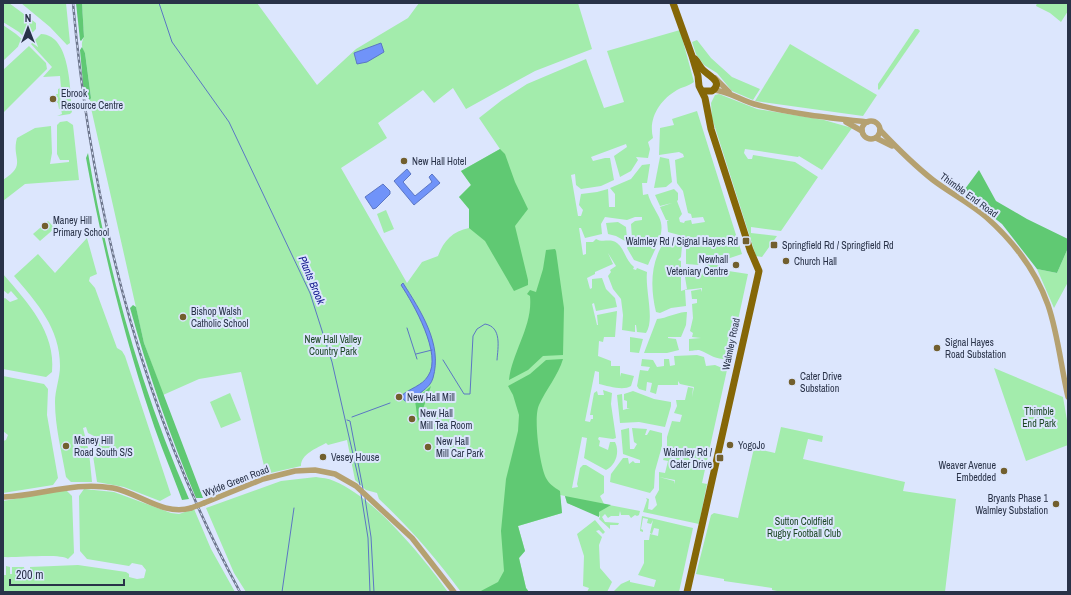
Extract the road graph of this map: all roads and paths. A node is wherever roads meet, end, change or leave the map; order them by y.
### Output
1 (673, 3) edge
2 (692, 56) junction
3 (712, 76) junction
4 (699, 82) junction
5 (703, 91) junction
6 (713, 91) junction
7 (732, 95) junction
8 (706, 105) junction
9 (840, 119) junction
10 (868, 122) junction
11 (880, 130) junction
12 (862, 132) junction
13 (876, 138) junction
14 (898, 149) junction
15 (1068, 397) edge
16 (3, 497) edge
17 (454, 592) edge
18 (687, 592) edge

1 - 2 main road
2 - 3 main road
2 - 4 main road
3 - 4 main road
3 - 6 main road
3 - 7 street
4 - 5 main road
5 - 6 main road
5 - 8 main road, Walmley Road
6 - 7 street
6 - 8 main road
7 - 9 street
8 - 18 main road, Walmley Road
9 - 10 street
9 - 12 street
10 - 11 street
10 - 12 street
11 - 13 street
11 - 14 street, Thimble End Road
12 - 13 street
13 - 14 street, Thimble End Road
14 - 15 street, Thimble End Road
16 - 17 street, Wylde Green Road, bridge

